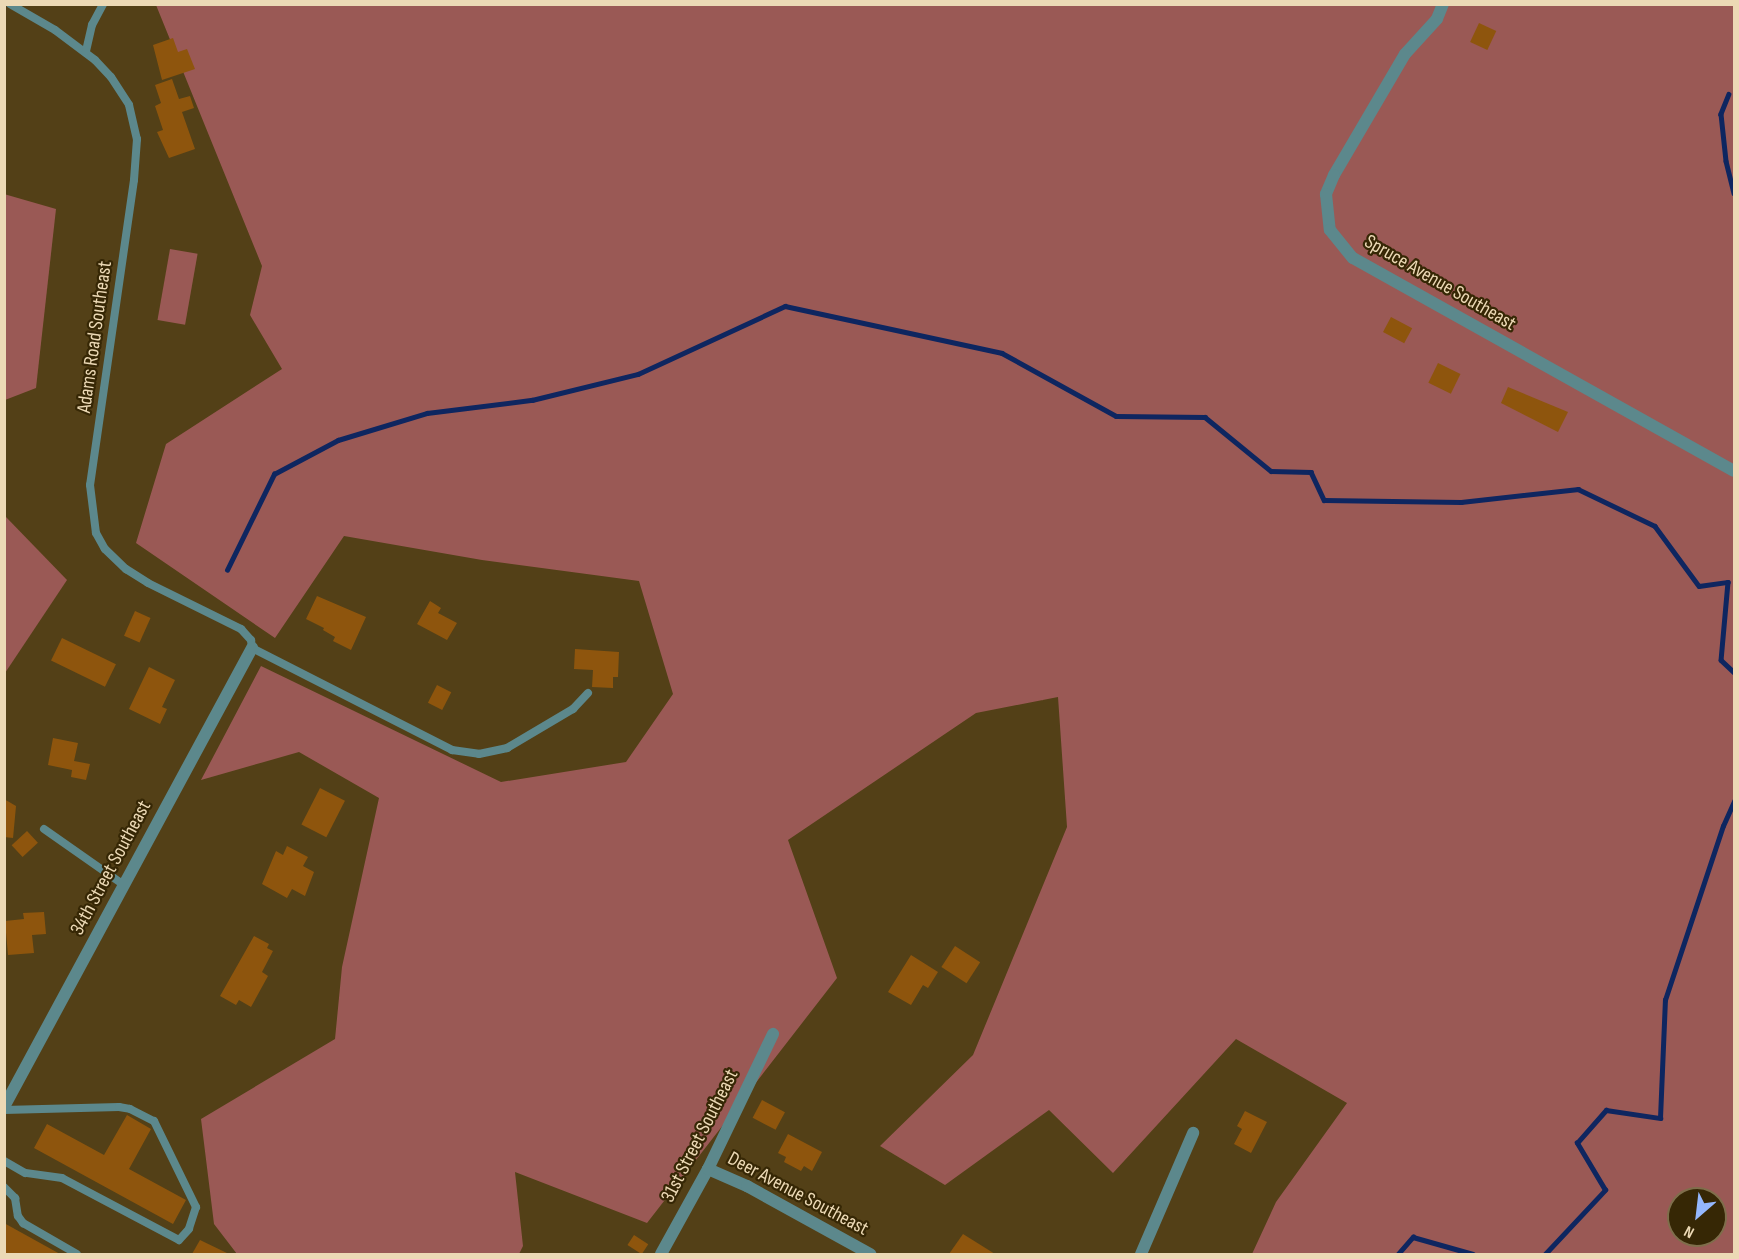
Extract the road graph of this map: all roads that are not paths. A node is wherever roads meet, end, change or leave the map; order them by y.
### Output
1 (10, 4) edge
2 (103, 4) edge
3 (1443, 4) edge
4 (86, 51) junction
5 (1734, 471) edge
6 (252, 648) junction
7 (588, 693) dead end
8 (44, 829) dead end
9 (124, 885) junction
10 (773, 1035) dead end
11 (4, 1108) edge
12 (1193, 1133) dead end
13 (4, 1161) edge
14 (708, 1169) junction
15 (4, 1187) edge
16 (77, 1254) edge
17 (661, 1254) edge
18 (870, 1254) edge
19 (1141, 1254) edge

1 - 4 lane, Adams Road Southeast
2 - 4 lane
3 - 5 street, Spruce Avenue Southeast
4 - 6 lane, Adams Road Southeast
6 - 7 lane
6 - 9 street, 34th Street Southeast
8 - 9 lane
9 - 11 street, 34th Street Southeast
10 - 14 street, 31st Street Southeast
11 - 13 lane
12 - 19 street
14 - 17 street, 31st Street Southeast
14 - 18 street, Deer Avenue Southeast
15 - 16 lane

